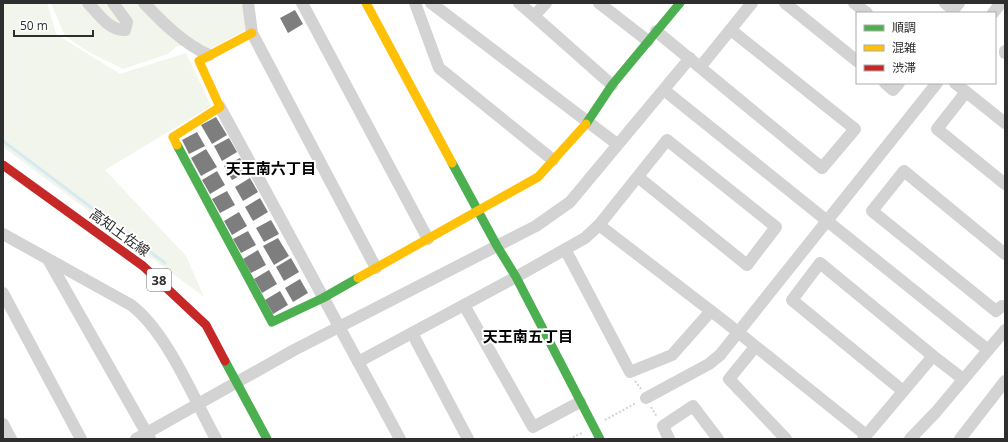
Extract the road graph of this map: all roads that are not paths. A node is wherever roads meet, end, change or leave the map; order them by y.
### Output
1 (88, 3) edge
2 (113, 3) edge
3 (144, 3) edge
4 (248, 3) edge
5 (302, 3) edge
6 (366, 3) edge
7 (415, 3) edge
8 (431, 3) edge
9 (519, 3) edge
10 (546, 3) edge
11 (599, 3) edge
12 (679, 3) edge
13 (752, 3) edge
14 (785, 3) edge
15 (854, 3) edge
16 (945, 3) edge
17 (959, 3) edge
18 (1001, 3) edge
19 (866, 12) edge
20 (994, 12) edge
21 (534, 16) junction
22 (730, 30) junction
23 (656, 31) junction
24 (252, 33) junction
25 (648, 41) junction
26 (209, 54) junction
27 (690, 58) junction
28 (856, 60) edge
29 (700, 66) junction
30 (886, 84) edge
31 (898, 84) edge
32 (936, 84) edge
33 (956, 84) edge
34 (612, 85) junction
35 (664, 90) junction
36 (966, 92) junction
37 (220, 107) junction
38 (587, 123) junction
39 (1005, 123) edge
40 (617, 144) junction
41 (553, 160) junction
42 (3, 165) edge
43 (638, 177) junction
44 (1005, 184) edge
45 (480, 212) junction
46 (827, 220) junction
47 (599, 225) junction
48 (3, 234) edge
49 (428, 239) junction
50 (497, 246) junction
51 (565, 249) junction
52 (1005, 254) edge
53 (49, 260) junction
54 (376, 268) junction
55 (516, 277) junction
56 (3, 293) edge
57 (323, 298) junction
58 (464, 305) junction
59 (1004, 306) edge
60 (711, 311) junction
61 (339, 328) junction
62 (1005, 330) edge
63 (412, 333) junction
64 (738, 334) junction
65 (755, 348) junction
66 (988, 350) junction
67 (933, 356) junction
68 (358, 362) junction
69 (964, 379) junction
70 (1005, 381) edge
71 (238, 383) junction
72 (903, 391) junction
73 (646, 398) road end
74 (580, 402) junction
75 (197, 405) junction
76 (3, 424) edge
77 (144, 437) edge
78 (864, 437) edge
79 (11, 439) edge
80 (81, 439) edge
81 (216, 439) edge
82 (267, 439) edge
83 (400, 439) edge
84 (468, 439) edge
85 (600, 439) edge
86 (669, 439) edge
87 (718, 439) edge
88 (786, 439) edge
89 (910, 439) edge
90 (960, 439) edge

1 - 2 street
3 - 26 street
4 - 24 street
5 - 49 street
6 - 45 street
7 - 41 street
8 - 38 street
9 - 21 street
10 - 21 street
11 - 25 street
12 - 23 street
13 - 22 street
14 - 28 street
15 - 19 street
16 - 17 street
18 - 20 street
21 - 34 street
22 - 29 street
22 - 29 street
23 - 25 street
23 - 27 street
24 - 26 street
24 - 54 street
25 - 34 street
26 - 37 street
27 - 29 street
27 - 35 street
30 - 31 street
32 - 46 street
33 - 36 street
34 - 38 street
35 - 40 street
35 - 46 street
36 - 39 street
36 - 44 street
37 - 57 street
37 - 57 street
38 - 40 street
38 - 41 street
40 - 50 street
41 - 45 street
42 - 71 street, 高知土佐線 / 38
43 - 43 street
43 - 47 street
45 - 49 street
45 - 50 street
46 - 64 street
46 - 66 street
47 - 51 street
47 - 60 street
48 - 53 street
49 - 54 street
50 - 55 street
50 - 61 street
51 - 55 street
51 - 60 street
52 - 59 street
53 - 75 street
53 - 77 street
54 - 57 street
55 - 58 street
55 - 74 street
56 - 80 street
57 - 61 street
58 - 63 street
58 - 74 street
60 - 64 street
61 - 68 street
61 - 71 street
62 - 66 street
63 - 68 street
63 - 84 street
64 - 65 street
64 - 73 street
65 - 78 street
65 - 88 street
66 - 69 street
67 - 69 street
67 - 72 street
67 - 72 street
68 - 83 street
69 - 89 street
70 - 90 street
71 - 75 street
71 - 82 street, 高知土佐線 / 38
72 - 78 street
74 - 85 street
75 - 77 street
75 - 81 street
76 - 79 street
86 - 87 street

